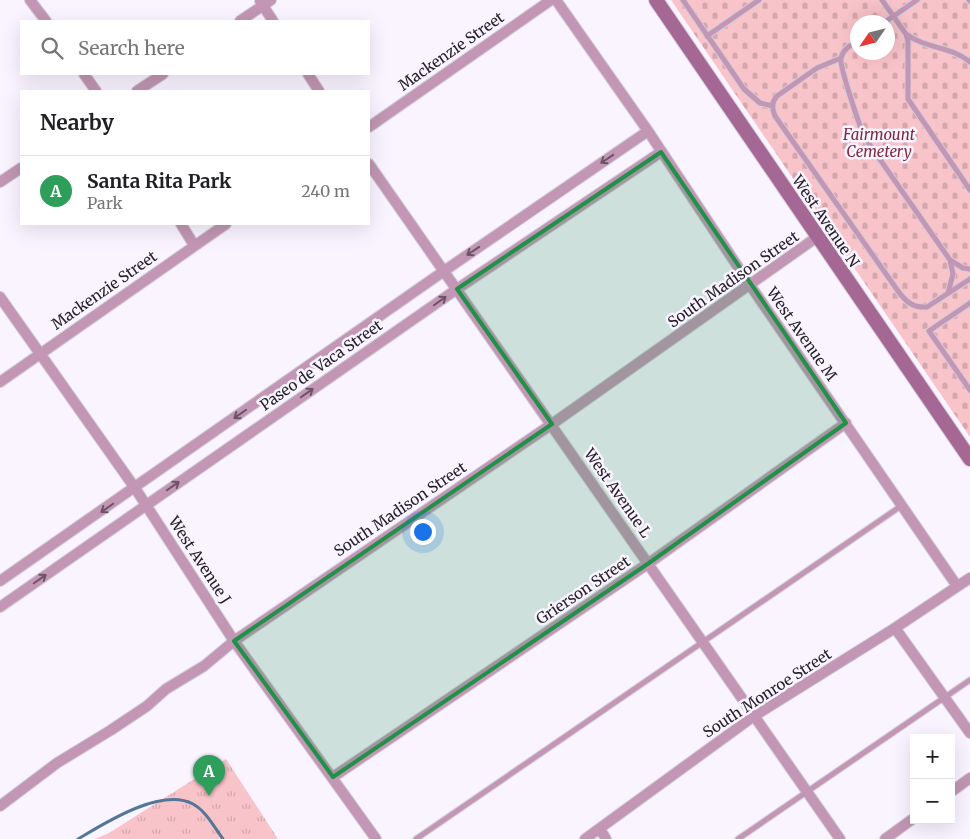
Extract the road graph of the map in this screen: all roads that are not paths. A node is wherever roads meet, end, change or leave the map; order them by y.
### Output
1 (30, 0) edge
2 (551, 0) edge
3 (556, 0) edge
4 (656, 0) edge
5 (683, 0) edge
6 (759, 0) edge
7 (882, 0) edge
8 (918, 0) edge
9 (264, 2) edge
10 (893, 15) edge
11 (895, 15) edge
12 (895, 18) edge
13 (45, 20) edge
14 (241, 20) edge
15 (273, 20) edge
16 (906, 34) junction
17 (707, 36) junction
18 (850, 46) edge
19 (840, 58) junction
20 (970, 62) edge
21 (85, 75) edge
22 (161, 75) edge
23 (309, 75) edge
24 (95, 90) edge
25 (138, 90) edge
26 (318, 90) edge
27 (773, 106) junction
28 (370, 127) edge
29 (648, 131) junction
30 (661, 152) junction
31 (370, 165) edge
32 (20, 169) edge
33 (0, 182) edge
34 (970, 190) edge
35 (182, 225) edge
36 (224, 225) edge
37 (818, 237) junction
38 (194, 245) junction
39 (950, 260) junction
40 (970, 269) edge
41 (444, 271) junction
42 (970, 279) edge
43 (750, 286) junction
44 (457, 289) junction
45 (947, 295) junction
46 (0, 297) edge
47 (970, 303) edge
48 (38, 354) junction
49 (0, 382) edge
50 (970, 390) edge
51 (846, 423) junction
52 (552, 424) junction
53 (970, 460) edge
54 (135, 488) junction
55 (146, 505) junction
56 (902, 505) junction
57 (649, 563) junction
58 (970, 578) edge
59 (0, 581) edge
60 (957, 586) junction
61 (0, 607) edge
62 (895, 628) junction
63 (234, 640) junction
64 (703, 642) junction
65 (970, 680) edge
66 (944, 698) junction
67 (754, 716) junction
68 (970, 733) edge
69 (333, 777) junction
70 (970, 778) edge
71 (955, 789) edge
72 (807, 792) junction
73 (0, 806) edge
74 (910, 821) edge
75 (600, 829) junction
76 (376, 839) edge
77 (416, 839) edge
78 (586, 839) edge
79 (606, 839) edge
80 (738, 839) edge
81 (840, 839) edge
82 (885, 839) edge

1 - 13 street
2 - 28 street, Mackenzie Street
3 - 29 street, West Avenue M
4 - 37 main road, West Avenue N
5 - 17 lane
6 - 17 lane
7 - 10 lane
8 - 11 lane
9 - 14 street
9 - 15 street
12 - 16 lane
16 - 20 lane
16 - 34 lane
17 - 27 lane
18 - 19 lane
19 - 27 lane
19 - 39 lane
21 - 24 street
22 - 25 street
23 - 26 street
27 - 45 lane
29 - 30 street, West Avenue M
29 -> 41 street, Paseo de Vaca Street
30 - 43 street, West Avenue M
30 - 44 street, Paseo de Vaca Street
31 - 41 street, West Avenue L
32 - 33 street
35 - 38 street
36 - 38 street, Mackenzie Street
37 - 43 street, South Madison Street
37 - 53 main road, West Avenue N
38 - 48 street, Mackenzie Street
39 - 40 lane
39 - 45 lane
41 - 44 street, West Avenue L
41 -> 54 street, Paseo de Vaca Street
42 - 45 lane
43 - 51 street, West Avenue M
43 - 52 street, South Madison Street
44 - 52 street, West Avenue L
55 -> 44 street, Paseo de Vaca Street
46 - 48 street, West Avenue J
47 - 50 lane
48 - 49 street, Mackenzie Street
48 - 54 street, West Avenue J
51 - 56 street, West Avenue M
51 - 57 street, Grierson Street
52 - 57 street, West Avenue L
52 - 63 street, South Madison Street
54 - 55 street, West Avenue J
54 -> 59 street, Paseo de Vaca Street
61 -> 55 street, Paseo de Vaca Street
55 - 63 street, West Avenue J
56 - 60 street, West Avenue M
56 - 64 lane
57 - 64 street, West Avenue L
57 - 69 street, Grierson Street
58 - 60 street, South Monroe Street
60 - 62 street, South Monroe Street
62 - 66 street
62 - 67 street, South Monroe Street
63 - 69 street, West Avenue J
63 - 73 street, South Madison Street
64 - 67 street, West Avenue L
64 - 77 lane
65 - 66 lane
66 - 68 street
66 - 72 lane
67 - 72 street, West Avenue L
67 - 75 street, South Monroe Street
69 - 76 street, West Avenue J
70 - 71 street
72 - 80 lane
72 - 81 street, West Avenue L
74 - 82 street
75 - 78 street, South Monroe Street
75 - 79 street

